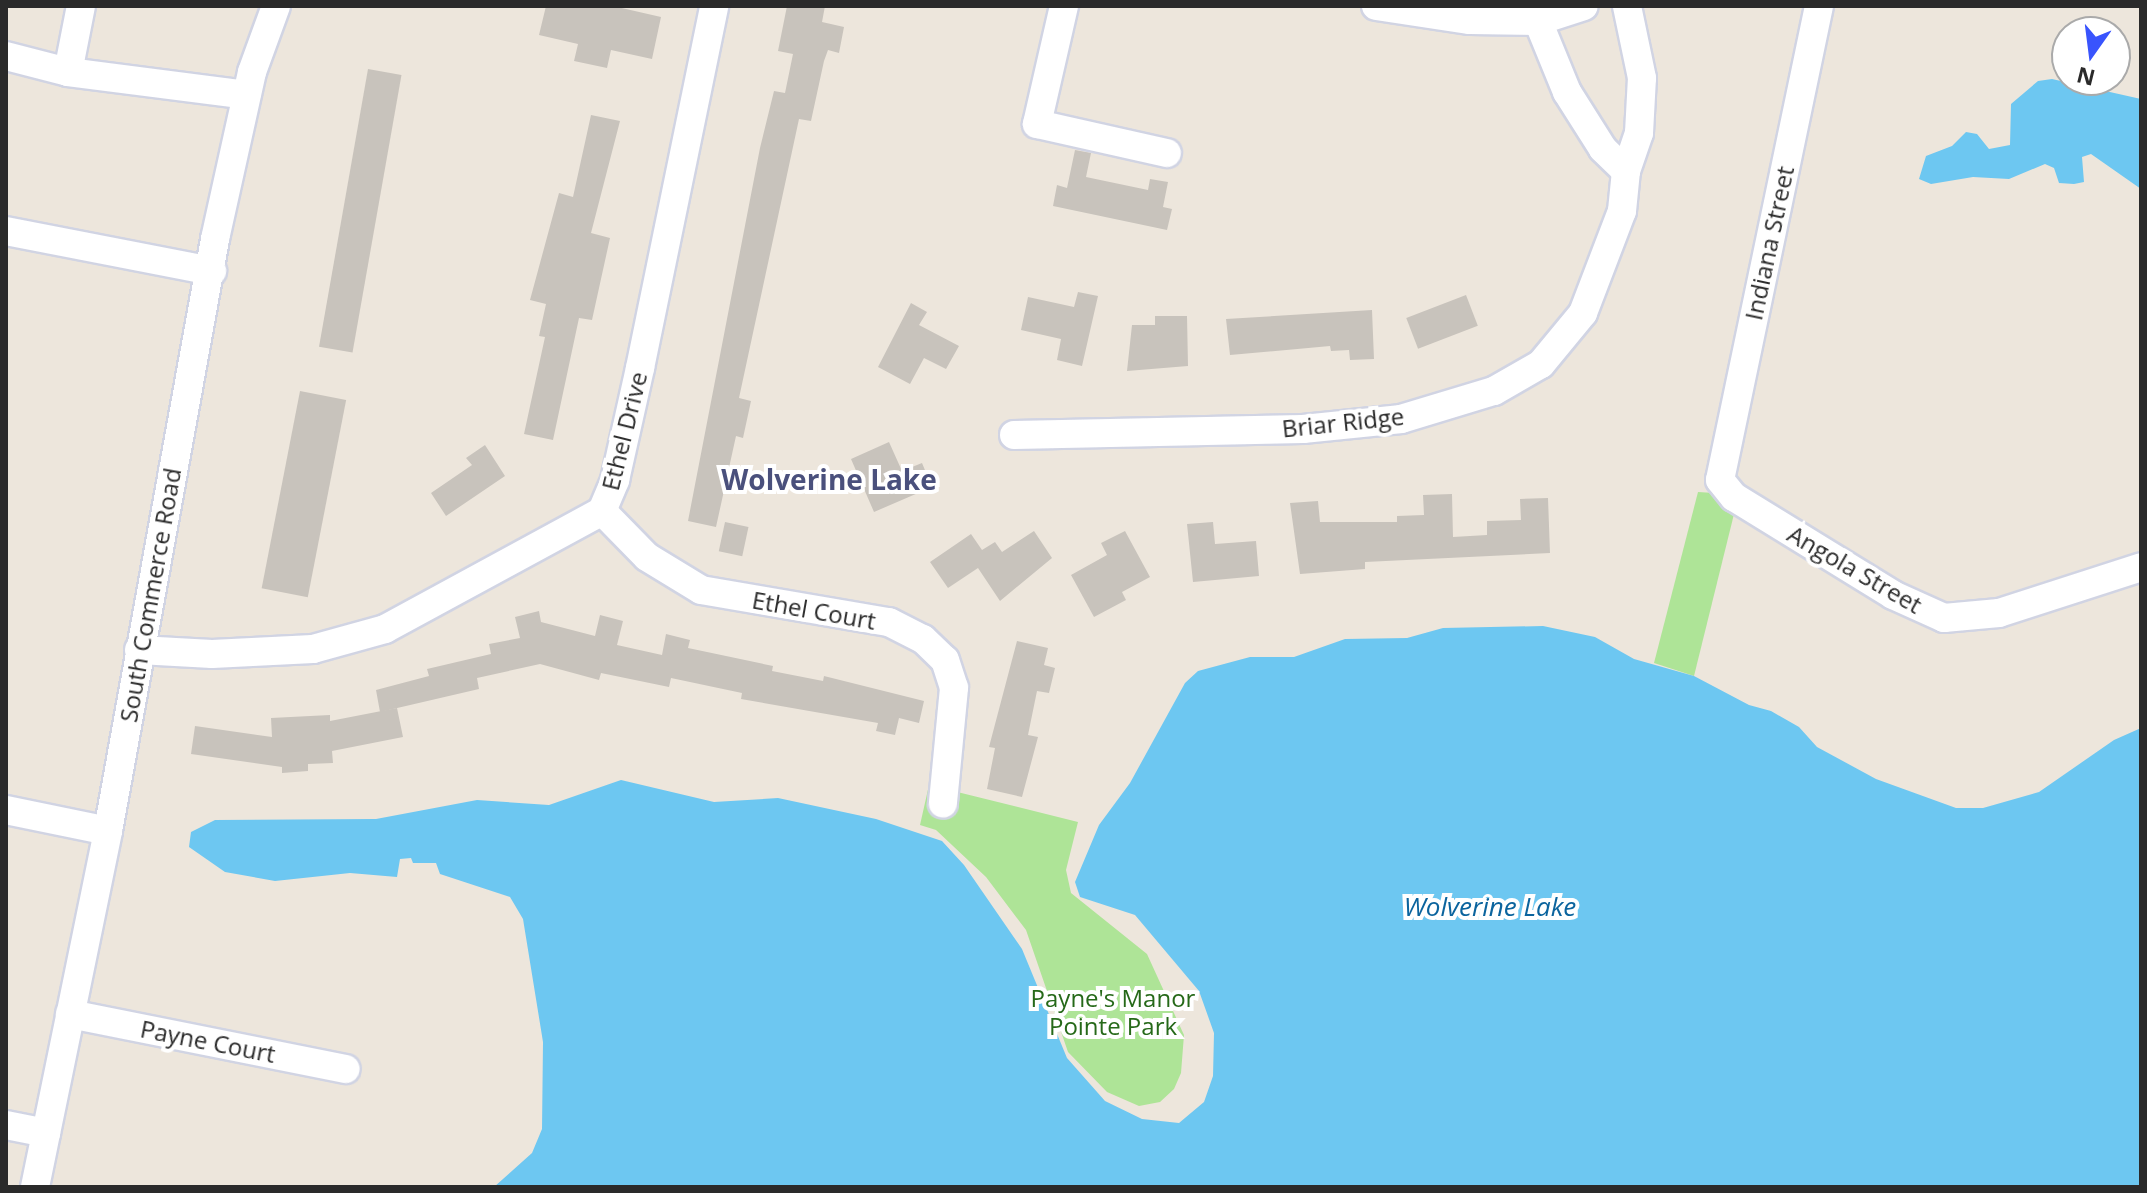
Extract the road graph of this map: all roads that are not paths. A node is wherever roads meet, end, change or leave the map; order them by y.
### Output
1 (81, 6) edge
2 (276, 6) edge
3 (714, 6) edge
4 (1064, 6) edge
5 (1376, 6) edge
6 (1584, 6) edge
7 (1627, 6) edge
8 (1819, 6) edge
9 (1538, 21) junction
10 (6, 56) edge
11 (68, 72) junction
12 (247, 95) junction
13 (1167, 153) dead end
14 (1626, 171) junction
15 (6, 231) edge
16 (212, 271) junction
17 (1014, 435) dead end
18 (1720, 480) joint
19 (602, 511) junction
20 (2141, 567) edge
21 (139, 650) junction
22 (943, 803) dead end
23 (6, 810) edge
24 (108, 831) junction
25 (70, 1014) junction
26 (346, 1069) dead end
27 (6, 1125) edge
28 (46, 1133) junction
29 (35, 1187) edge

1 - 11 street
2 - 12 street, South Commerce Road
3 - 19 street, Ethel Drive
4 - 13 street
5 - 9 street
6 - 9 street
7 - 14 street, Briar Ridge
8 - 18 street, Indiana Street
9 - 14 street
10 - 11 street
11 - 12 street
12 - 16 street, South Commerce Road
14 - 17 street, Briar Ridge
15 - 16 street
16 - 21 street, South Commerce Road
18 - 20 street, Angola Street
19 - 21 street, Ethel Drive
19 - 22 street, Ethel Court
21 - 24 street, South Commerce Road
23 - 24 street
24 - 25 street, South Commerce Road
25 - 26 street, Payne Court
25 - 28 street, South Commerce Road
27 - 28 street
28 - 29 street, South Commerce Road

